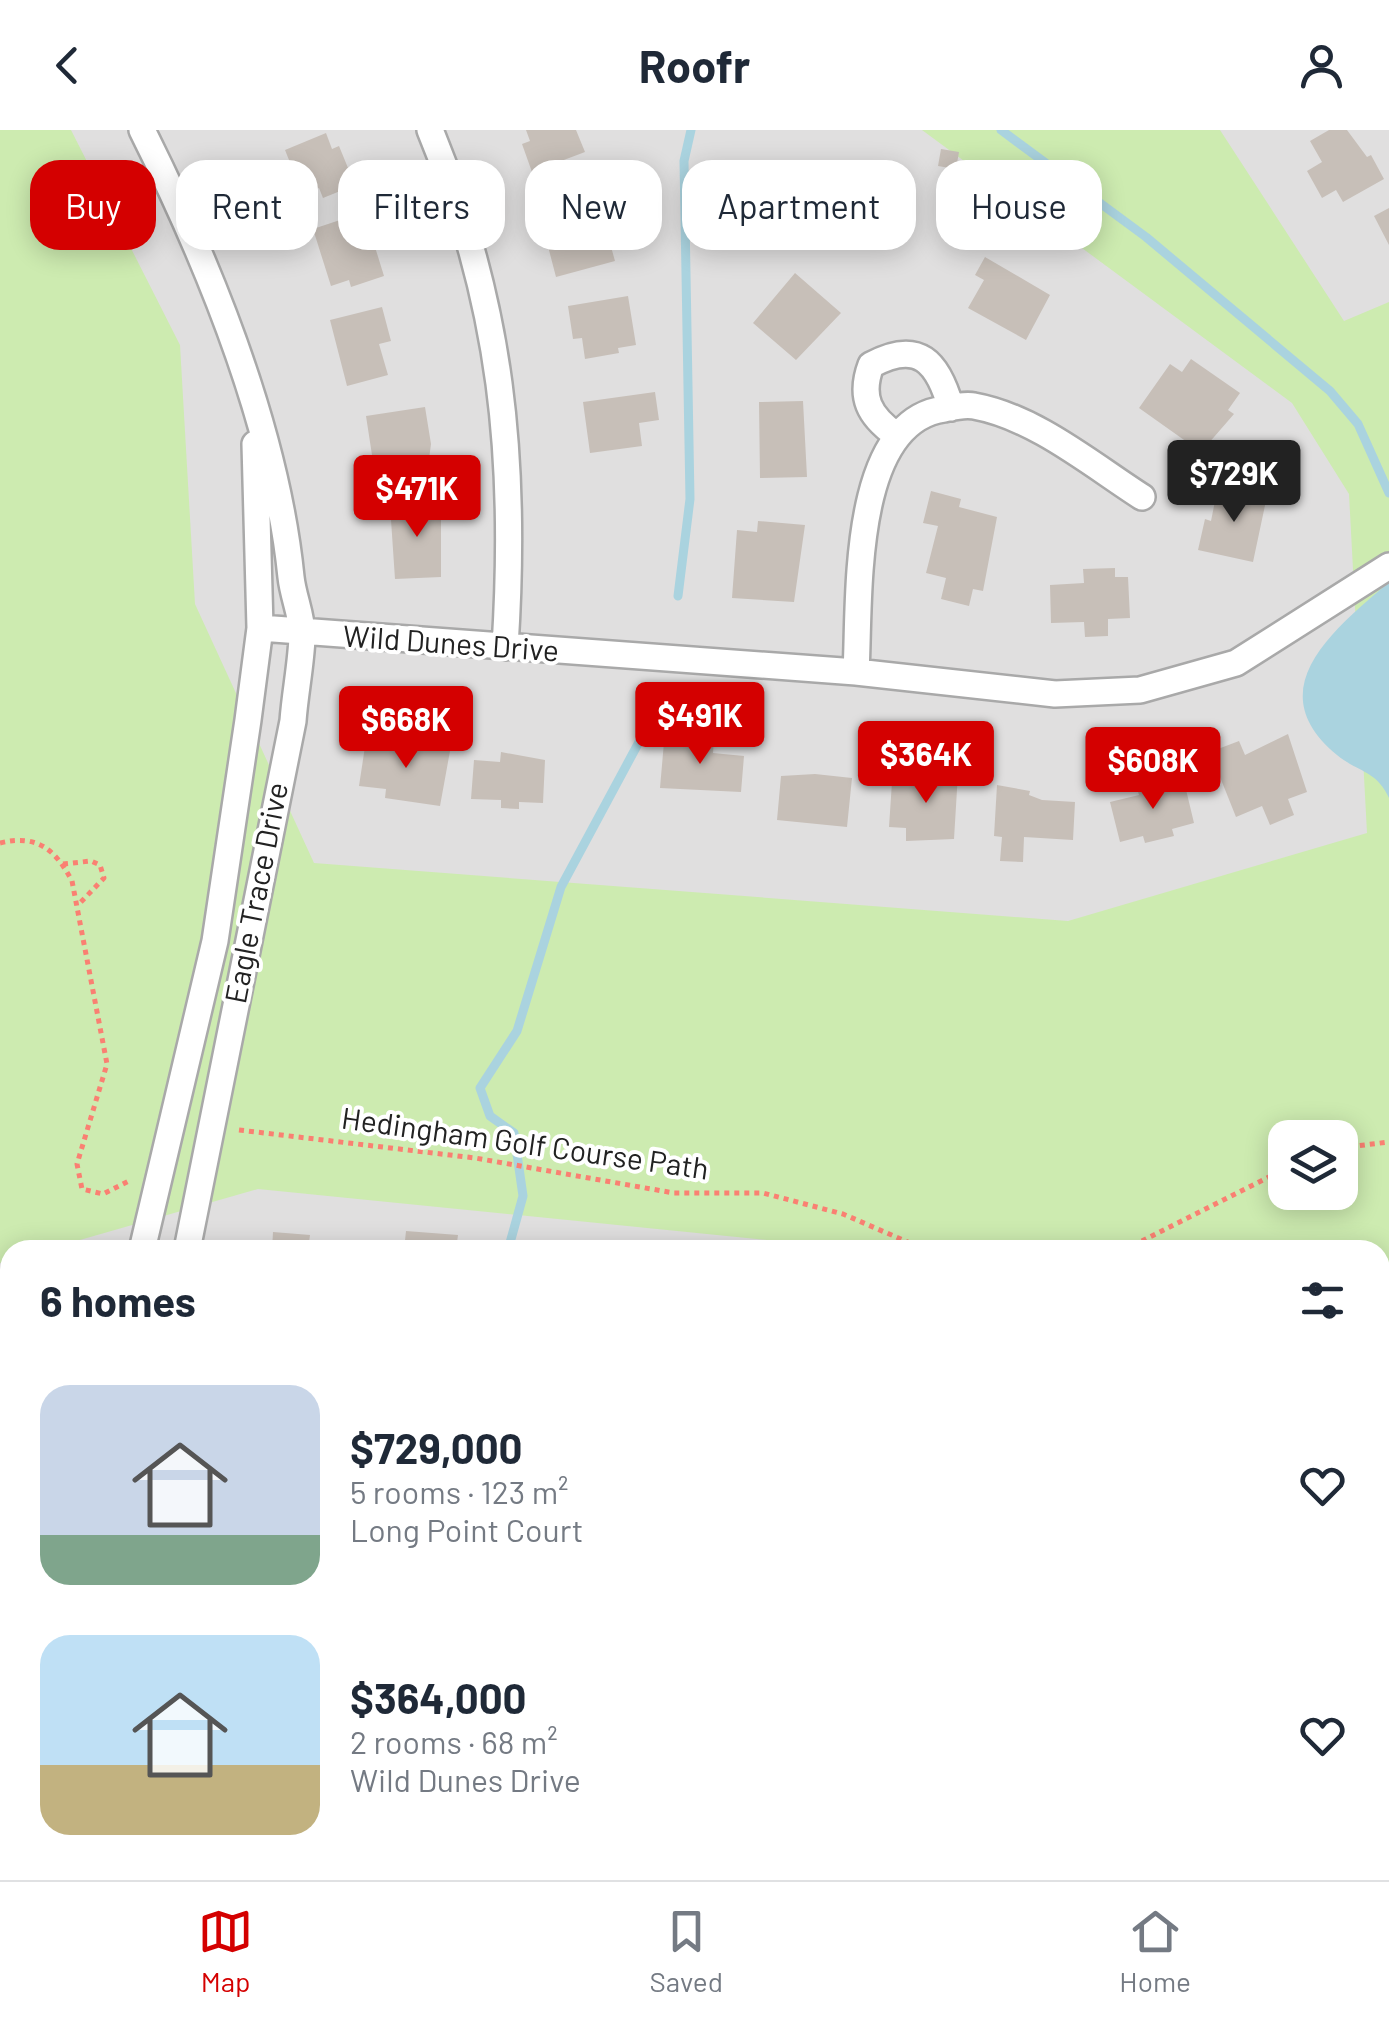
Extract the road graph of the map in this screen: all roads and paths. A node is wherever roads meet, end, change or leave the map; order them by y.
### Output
1 (142, 130) edge
2 (430, 130) edge
3 (951, 408) junction
4 (255, 419) junction
5 (896, 435) junction
6 (1142, 497) dead end
7 (1389, 566) edge
8 (260, 628) junction
9 (303, 634) junction
10 (504, 647) junction
11 (856, 672) junction
12 (0, 843) edge
13 (64, 864) junction
14 (78, 906) junction
15 (228, 1132) dead end
16 (1389, 1142) edge
17 (1358, 1146) edge
18 (138, 1177) dead end
19 (1268, 1178) edge
20 (144, 1240) edge
21 (189, 1240) edge
22 (903, 1240) edge
23 (1144, 1240) edge

1 - 4 street, Eagle Trace Drive
2 - 10 street
3 - 5 street
3 - 5 street
3 - 6 street
4 - 8 street, Eagle Trace Drive
4 - 9 street, Eagle Trace Drive
5 - 11 street
7 - 11 street, Wild Dunes Drive
8 - 9 street, Wild Dunes Drive
8 - 20 street, Eagle Trace Drive
9 - 10 street, Wild Dunes Drive
9 - 21 street, Eagle Trace Drive
10 - 11 street, Wild Dunes Drive
12 - 13 path
13 - 14 path
13 - 14 path
14 - 18 path
15 - 22 path, Hedingham Golf Course Path
16 - 17 path
19 - 23 path

